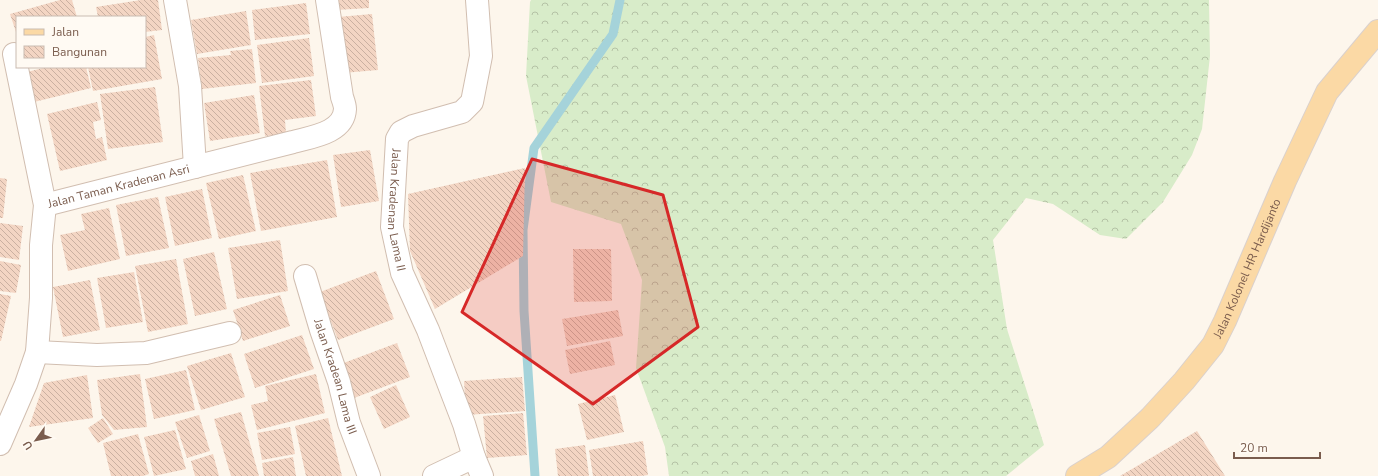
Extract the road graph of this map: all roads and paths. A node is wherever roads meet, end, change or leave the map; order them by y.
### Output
1 (175, 0) edge
2 (327, 0) edge
3 (477, 0) edge
4 (1378, 31) edge
5 (14, 54) dead end
6 (16, 64) edge
7 (17, 68) edge
8 (195, 167) junction
9 (45, 205) junction
10 (305, 276) dead end
11 (230, 333) dead end
12 (37, 352) junction
13 (0, 444) edge
14 (478, 466) edge
15 (369, 476) edge
16 (434, 476) edge
17 (1077, 476) edge

1 - 8 street, Jalan Taman Kradenan Asri
2 - 8 street, Jalan Taman Kradenan Asri
3 - 14 street, Jalan Kradenan Lama II
4 - 17 main road, Jalan Kolonel HR Hardijanto
5 - 6 street
7 - 9 street
8 - 9 street, Jalan Taman Kradenan Asri
9 - 12 street, Jalan Taman Kradenan Asri
10 - 15 street, Jalan Kradean Lama III
11 - 12 street
12 - 13 street, Jalan Taman Kradenan Asri
14 - 16 street, Jalan Kradenan Lama II

